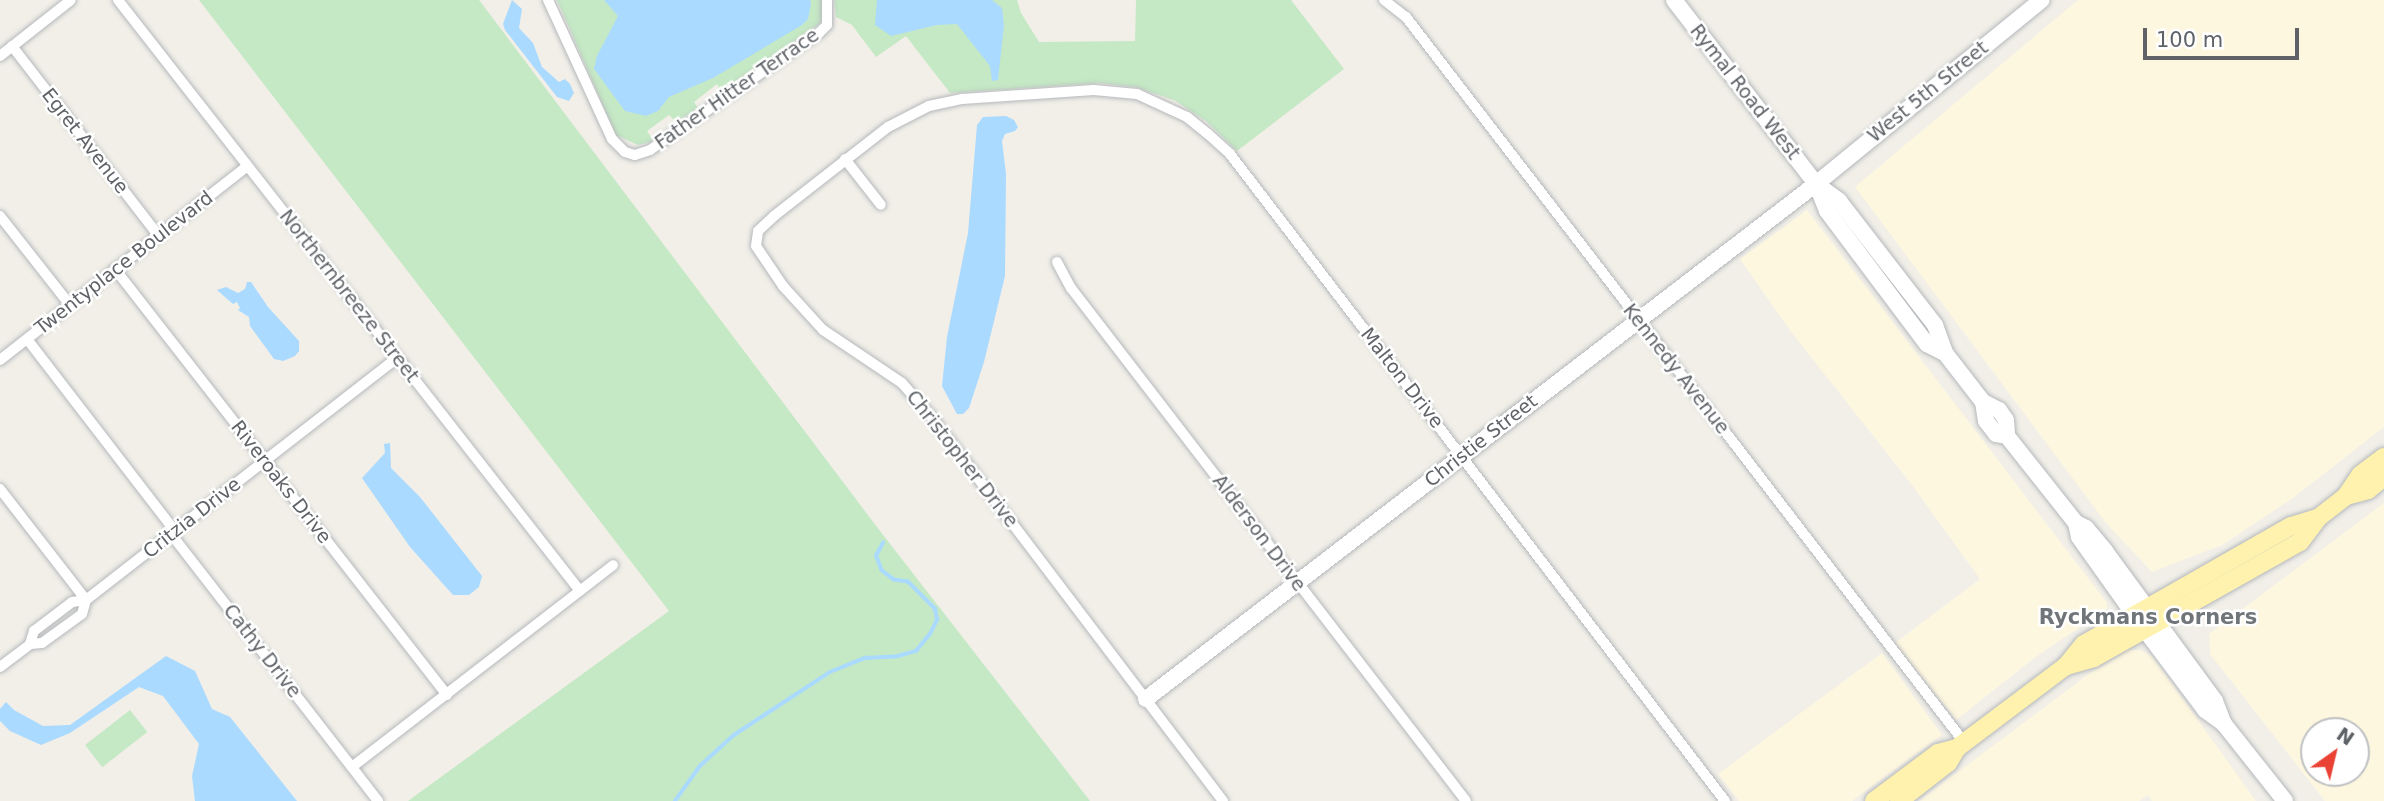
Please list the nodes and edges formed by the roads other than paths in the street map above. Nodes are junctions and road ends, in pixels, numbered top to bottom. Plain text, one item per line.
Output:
1 (71, 0) edge
2 (118, 0) edge
3 (548, 0) edge
4 (827, 0) edge
5 (1384, 0) edge
6 (1674, 0) edge
7 (2042, 0) edge
8 (12, 46) junction
9 (0, 56) edge
10 (1164, 105) joint
11 (845, 159) junction
12 (247, 166) junction
13 (1816, 184) junction
14 (881, 205) dead end
15 (0, 216) edge
16 (158, 235) junction
17 (1057, 262) dead end
18 (115, 269) junction
19 (69, 305) junction
20 (1639, 320) junction
21 (27, 340) junction
22 (397, 358) junction
23 (0, 359) edge
24 (1462, 456) junction
25 (2384, 457) edge
26 (265, 461) junction
27 (2384, 477) edge
28 (0, 489) edge
29 (2346, 496) junction
30 (173, 532) junction
31 (613, 565) dead end
32 (1297, 583) junction
33 (580, 591) junction
34 (86, 600) junction
35 (2146, 619) junction
36 (0, 667) edge
37 (447, 695) junction
38 (1146, 699) junction
39 (1960, 745) junction
40 (352, 767) junction
41 (378, 801) edge
42 (1223, 801) edge
43 (1466, 801) edge
44 (1725, 801) edge
45 (1874, 801) edge
46 (1899, 801) edge
47 (2285, 801) edge

1 - 8 street
2 - 12 street, Northernbreeze Street
3 - 4 street, Father Hitter Terrace
5 - 20 street, Kennedy Avenue
6 - 13 street, Rymal Road West
7 - 13 street, West 5th Street
8 - 9 street
8 - 16 street, Egret Avenue
10 - 11 street, Christopher Drive
10 - 24 street, Malton Drive
11 - 14 street
11 - 38 street, Christopher Drive
12 - 16 street, Twentyplace Boulevard
12 - 22 street, Northernbreeze Street
13 - 20 street, Christie Street
13 - 35 street, Rymal Road West
15 - 19 street
16 - 18 street, Twentyplace Boulevard
17 - 32 street, Alderson Drive
18 - 19 street, Twentyplace Boulevard
18 - 26 street, Riveroaks Drive
19 - 21 street, Twentyplace Boulevard
20 - 24 street, Christie Street
20 - 39 street, Kennedy Avenue
21 - 23 street, Twentyplace Boulevard
21 - 30 street, Cathy Drive
22 - 26 street, Critzia Drive
22 - 33 street, Northernbreeze Street
24 - 32 street, Christie Street
24 - 44 street, Malton Drive
25 - 29 main road
26 - 30 street, Critzia Drive
26 - 37 street, Riveroaks Drive
27 - 29 main road
28 - 34 street
29 - 35 main road
30 - 34 street, Critzia Drive
30 - 40 street, Cathy Drive
31 - 33 street
32 - 38 street, Christie Street
32 - 43 street, Alderson Drive
33 - 37 street
34 - 36 street, Critzia Drive
35 - 39 main road
35 - 47 street, Rymal Road West
37 - 40 street
38 - 42 street, Christopher Drive
39 - 45 main road
39 - 46 main road
40 - 41 street, Cathy Drive

